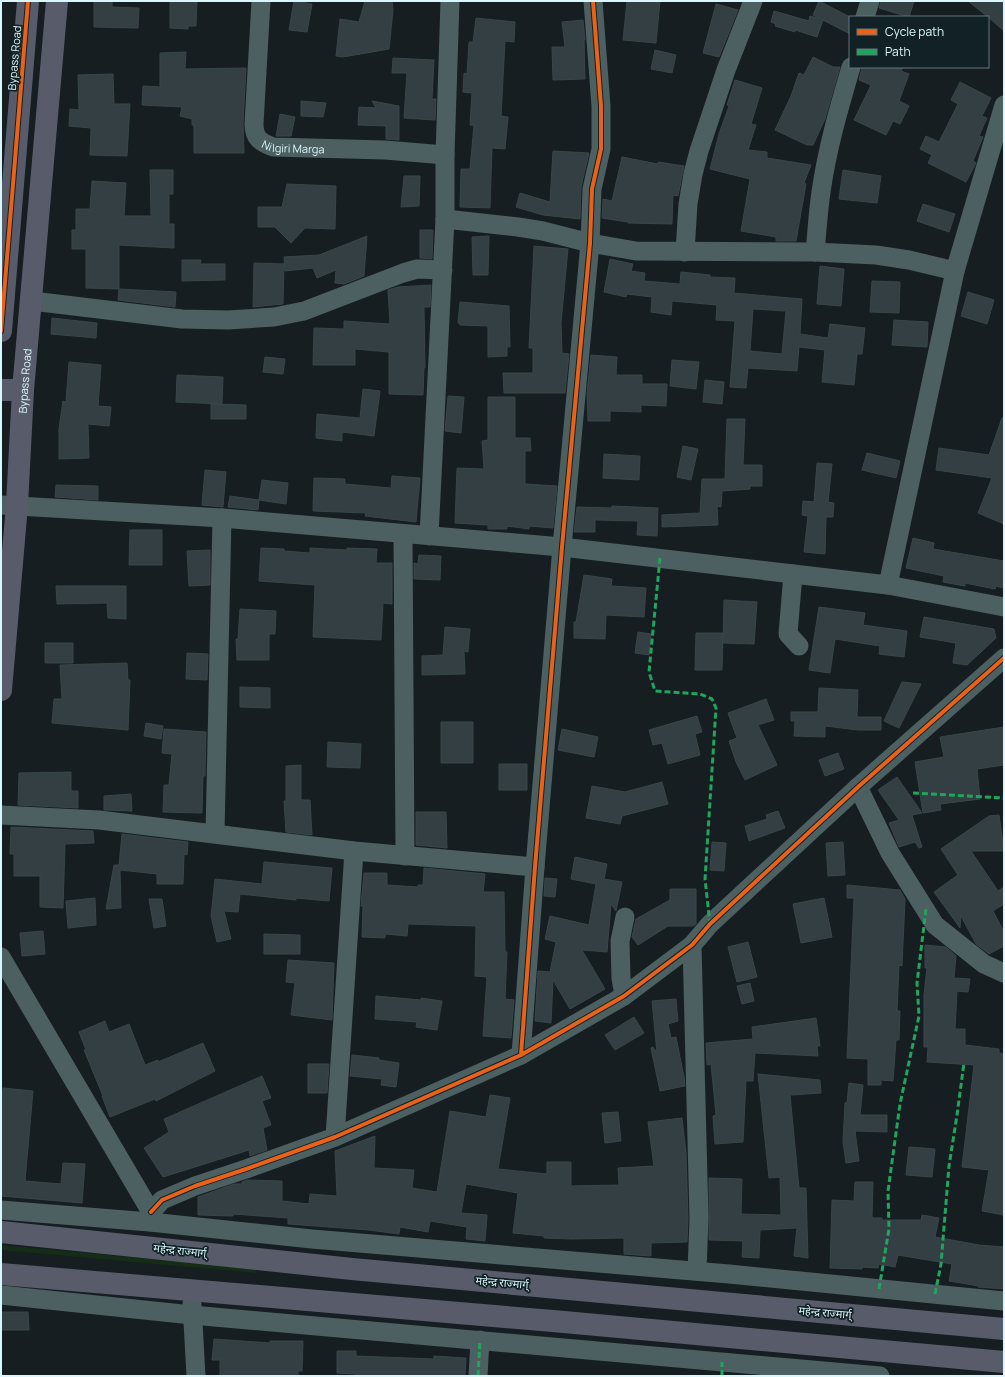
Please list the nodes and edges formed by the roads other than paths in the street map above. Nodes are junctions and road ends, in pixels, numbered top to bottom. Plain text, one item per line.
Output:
1 (28, 1) edge
2 (57, 1) edge
3 (261, 1) edge
4 (450, 1) edge
5 (593, 1) edge
6 (753, 1) edge
7 (870, 1) edge
8 (865, 16) edge
9 (851, 68) edge
10 (1004, 105) edge
11 (998, 146) edge
12 (445, 155) junction
13 (446, 219) junction
14 (5, 235) edge
15 (590, 243) junction
16 (685, 252) junction
17 (815, 252) junction
18 (443, 270) junction
19 (955, 271) junction
20 (32, 301) junction
21 (1, 331) edge
22 (1, 390) edge
23 (23, 390) junction
24 (9, 505) edge
25 (222, 518) junction
26 (404, 534) junction
27 (429, 536) junction
28 (562, 547) junction
29 (793, 574) junction
30 (888, 585) junction
31 (1004, 607) edge
32 (799, 646) dead end
33 (1004, 658) edge
34 (1, 690) edge
35 (858, 787) junction
36 (1, 815) edge
37 (215, 833) junction
38 (354, 850) junction
39 (405, 856) junction
40 (535, 867) junction
41 (625, 917) dead end
42 (692, 945) junction
43 (1, 957) edge
44 (1004, 972) edge
45 (624, 996) junction
46 (521, 1055) junction
47 (335, 1137) junction
48 (1, 1210) edge
49 (151, 1217) junction
50 (1, 1232) edge
51 (697, 1271) junction
52 (1, 1274) edge
53 (191, 1290) junction
54 (1, 1295) edge
55 (1004, 1301) edge
56 (192, 1315) junction
57 (1004, 1329) edge
58 (480, 1340) junction
59 (1004, 1362) edge
60 (196, 1376) edge
61 (478, 1376) edge
62 (880, 1376) edge

1 - 14 highway, Bypass Road
2 - 20 highway, Bypass Road
3 - 12 street, Nilgiri Marga
4 - 12 street
5 - 15 street
6 - 16 street
7 - 8 street
9 - 17 street
10 - 11 street
11 - 19 street
12 - 13 street
13 - 15 street
13 - 18 street
14 - 21 highway, Bypass Road
15 - 16 street
15 - 28 street
16 - 17 street
17 - 19 street
18 - 20 street
18 - 27 street
19 - 30 street
20 - 23 highway, Bypass Road
22 - 23 highway
23 - 24 highway, Bypass Road
24 - 25 street
24 - 34 highway, Bypass Road
25 - 26 street
25 - 37 street
26 - 27 street
26 - 39 street
27 - 28 street
28 - 29 street
28 - 40 street
29 - 30 street
29 - 32 street
30 - 31 street
33 - 35 street
35 - 42 street
35 - 44 street
36 - 37 street
37 - 38 street
38 - 39 street
38 - 47 street
39 - 40 street
40 - 46 street
41 - 45 street
42 - 45 street
42 - 51 street
43 - 49 street
45 - 46 street
46 - 47 street
47 - 49 street
48 - 49 street
49 - 51 street
50 - 57 highway, महेन्द्र राज्मार्ग्
51 - 55 street
52 - 53 highway
53 - 56 street
53 - 59 highway
54 - 56 street
56 - 58 street
56 - 60 street
58 - 61 street
58 - 62 street

